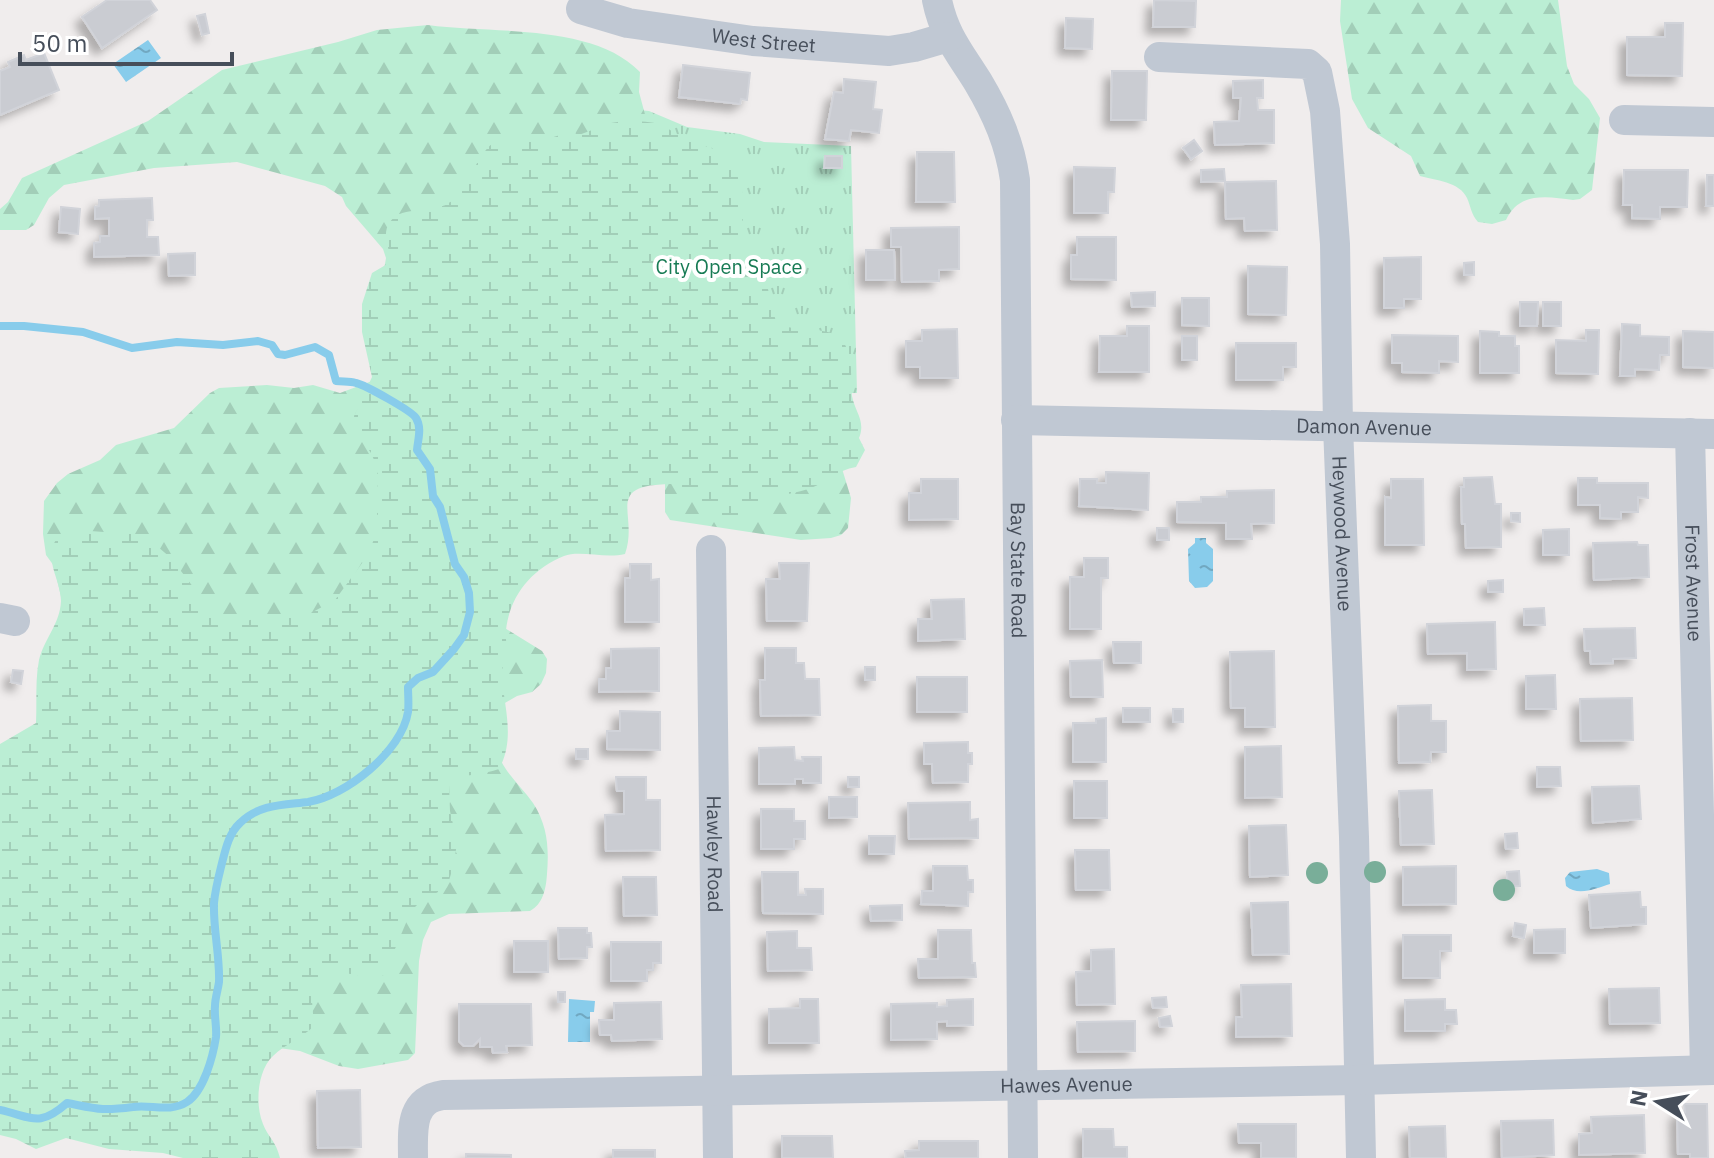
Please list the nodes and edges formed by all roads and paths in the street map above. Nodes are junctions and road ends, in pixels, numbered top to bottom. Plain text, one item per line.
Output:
1 (937, 0) edge
2 (581, 9) dead end
3 (948, 37) junction
4 (1159, 57) dead end
5 (1624, 120) dead end
6 (1714, 122) edge
7 (1016, 420) junction
8 (1338, 426) junction
9 (1702, 434) edge
10 (711, 550) dead end
11 (1710, 1070) edge
12 (1359, 1080) junction
13 (1022, 1086) junction
14 (717, 1091) junction
15 (413, 1158) edge
16 (718, 1158) edge
17 (1023, 1158) edge
18 (1361, 1158) edge

1 - 3 street, Bay State Road
2 - 3 street, West Street
3 - 7 street, Bay State Road
4 - 8 street, Heywood Avenue
5 - 6 street
7 - 8 street, Damon Avenue
7 - 13 street, Bay State Road
8 - 9 street, Damon Avenue
8 - 12 street, Heywood Avenue
9 - 11 street, Frost Avenue
10 - 14 street, Hawley Road
11 - 12 street, Hawes Avenue
12 - 13 street, Hawes Avenue
12 - 18 street, Heywood Avenue
13 - 14 street, Hawes Avenue
13 - 17 street, Bay State Road
14 - 15 street, Hawes Avenue
14 - 16 street, Hawley Road

